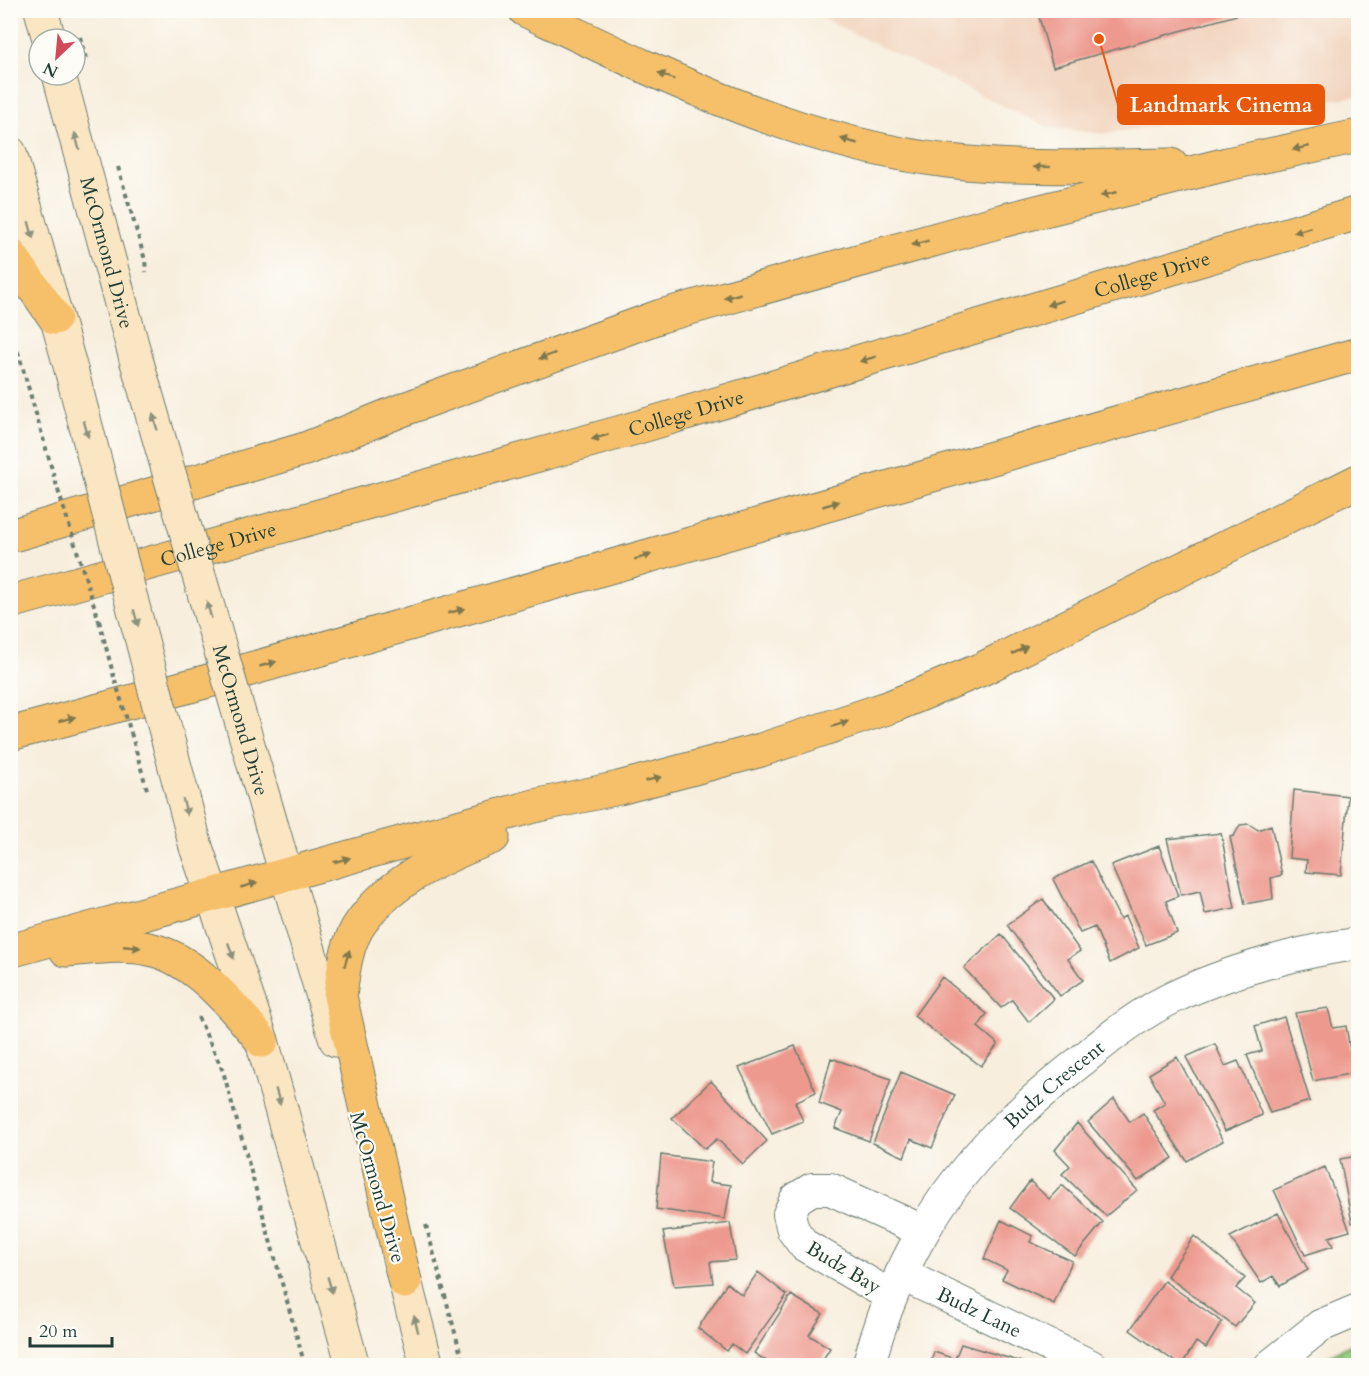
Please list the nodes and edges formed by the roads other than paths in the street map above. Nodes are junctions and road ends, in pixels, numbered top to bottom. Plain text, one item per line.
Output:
1 (41, 10) edge
2 (525, 10) edge
3 (46, 27) edge
4 (62, 87) edge
5 (1359, 136) edge
6 (10, 153) edge
7 (1227, 164) junction
8 (1359, 213) edge
9 (10, 254) edge
10 (55, 318) junction
11 (1359, 354) edge
12 (1359, 481) edge
13 (10, 536) edge
14 (10, 602) edge
15 (10, 734) edge
16 (619, 788) junction
17 (285, 874) junction
18 (212, 895) junction
19 (1359, 944) edge
20 (10, 953) edge
21 (262, 1041) junction
22 (923, 1231) junction
23 (405, 1282) junction
24 (896, 1285) junction
25 (1359, 1310) edge
26 (352, 1365) edge
27 (427, 1365) edge
28 (868, 1365) edge
29 (1090, 1365) edge
30 (1270, 1365) edge

1 - 3 main road
7 -> 2 highway
17 -> 4 main road, McOrmond Drive, bridge
5 -> 7 highway
6 -> 10 main road
7 -> 13 highway
8 -> 14 highway, College Drive
9 - 10 highway
10 -> 18 main road, bridge
15 -> 11 highway
16 -> 12 highway
17 -> 16 highway
23 -> 16 highway
18 -> 17 highway
17 - 23 main road, McOrmond Drive
18 - 20 highway
18 -> 21 main road
19 - 22 street, Budz Crescent
20 -> 21 highway
21 -> 26 main road
22 - 24 street, Budz Crescent
22 - 24 street, Budz Bay
27 -> 23 main road, McOrmond Drive
24 - 28 street, Budz Crescent
24 - 29 street, Budz Lane
25 - 30 street

